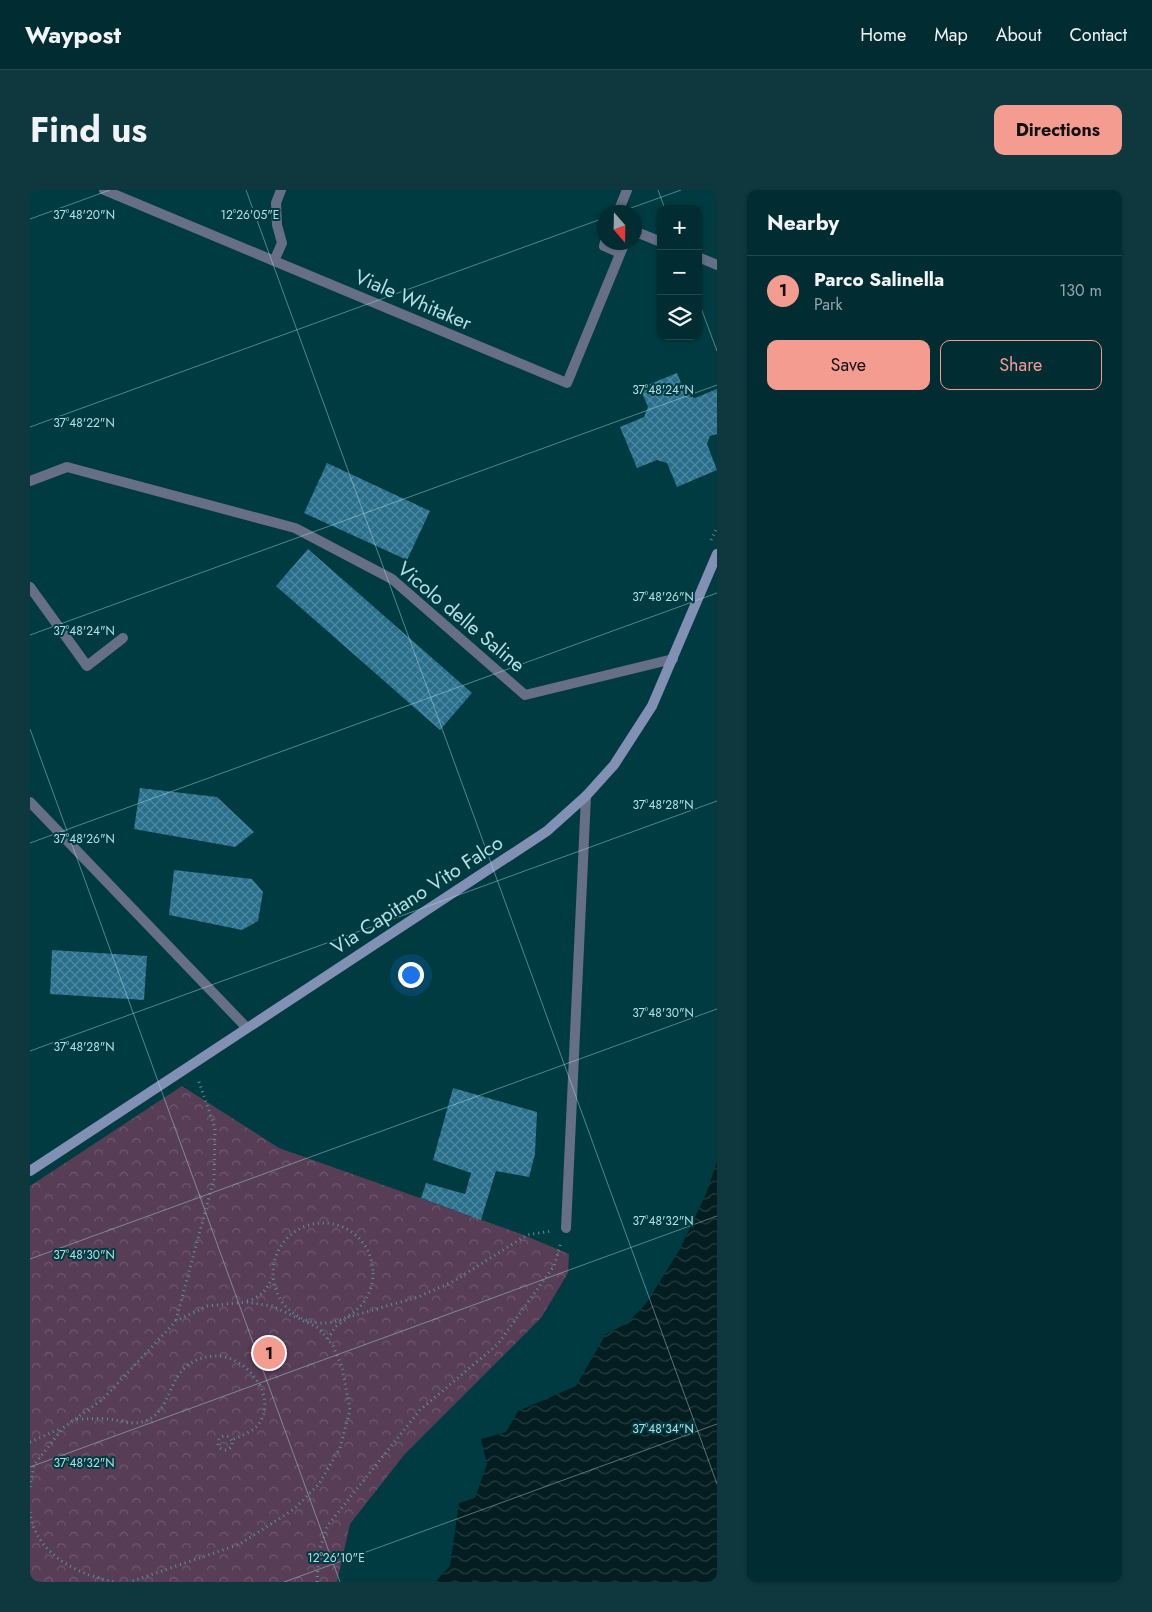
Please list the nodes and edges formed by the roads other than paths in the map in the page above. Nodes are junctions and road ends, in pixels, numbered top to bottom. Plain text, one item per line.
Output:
1 (104, 190) edge
2 (281, 190) edge
3 (627, 190) edge
4 (621, 205) edge
5 (642, 234) edge
6 (657, 240) edge
7 (613, 250) edge
8 (621, 250) edge
9 (620, 253) junction
10 (702, 259) edge
11 (274, 261) junction
12 (717, 265) edge
13 (30, 481) edge
14 (717, 554) edge
15 (30, 587) edge
16 (123, 638) dead end
17 (674, 660) junction
18 (586, 796) junction
19 (30, 802) edge
20 (246, 1027) junction
21 (30, 1170) edge
22 (566, 1228) road end

1 - 11 street, Viale Whitaker
2 - 11 street
3 - 4 street
5 - 6 street
7 - 9 street
8 - 9 street, Viale Whitaker
9 - 11 street, Viale Whitaker
10 - 12 street
13 - 17 street, Vicolo delle Saline
14 - 17 street, Via Capitano Vito Falco
15 - 16 street
17 - 18 street, Via Capitano Vito Falco
18 - 20 street, Via Capitano Vito Falco
18 - 22 street
19 - 20 street
20 - 21 street, Via Capitano Vito Falco

